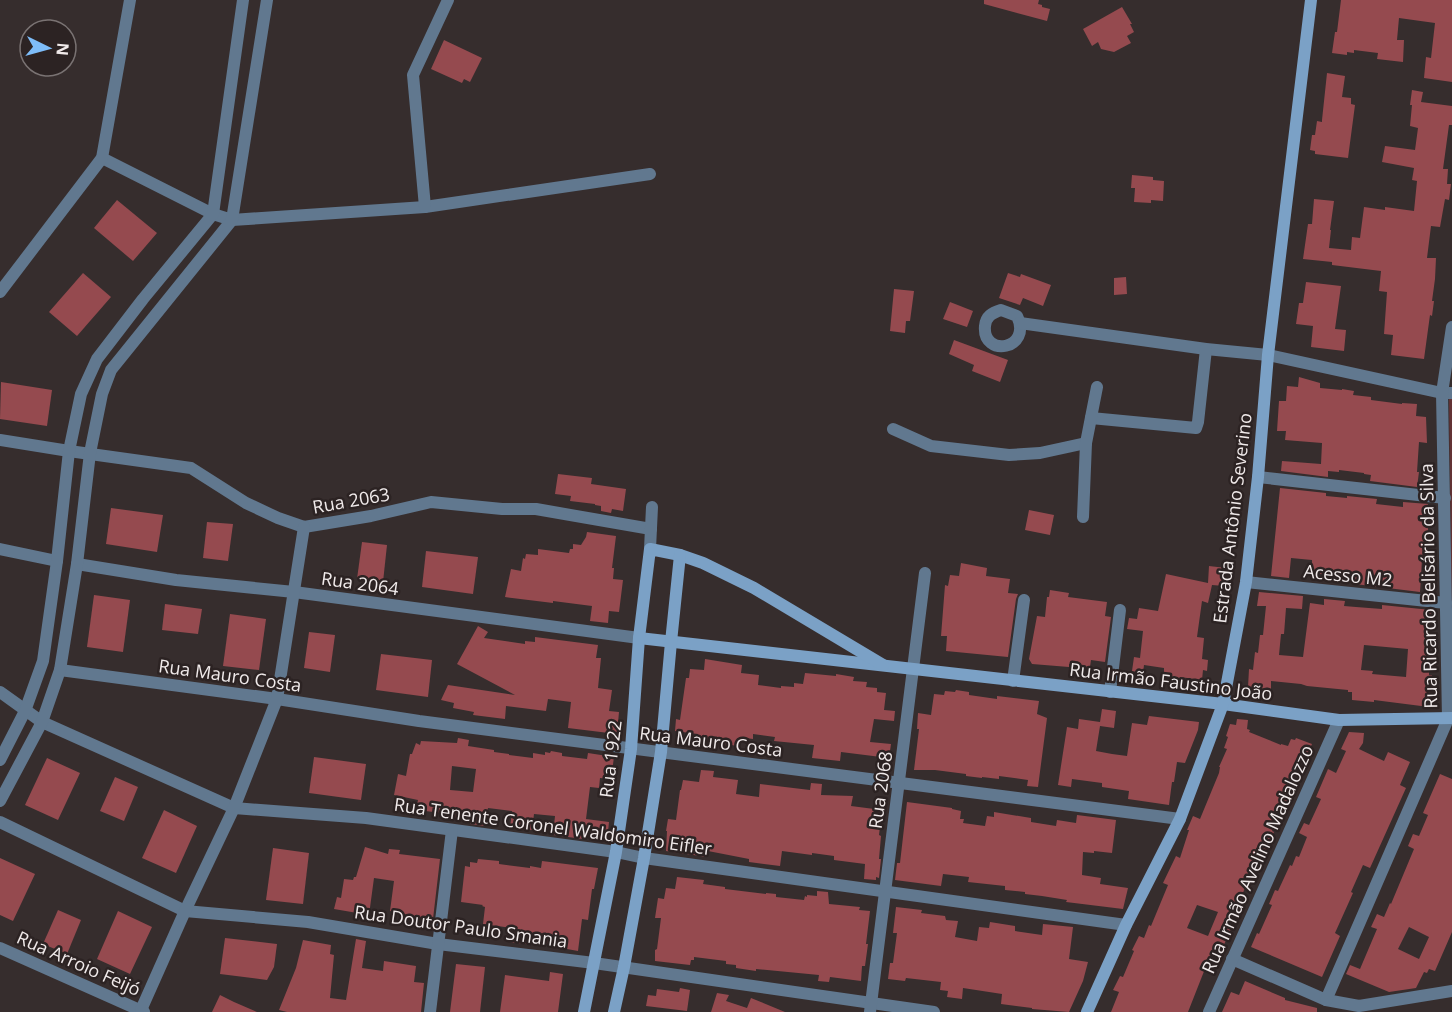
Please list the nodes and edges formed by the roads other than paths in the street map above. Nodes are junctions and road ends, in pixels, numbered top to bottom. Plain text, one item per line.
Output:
1 (243, 0) edge
2 (267, 0) edge
3 (448, 0) edge
4 (1311, 0) edge
5 (132, 2) edge
6 (102, 158) junction
7 (650, 174) dead end
8 (425, 207) junction
9 (213, 214) junction
10 (232, 219) junction
11 (0, 292) edge
12 (1020, 323) dead end
13 (1452, 327) edge
14 (1206, 349) junction
15 (1268, 355) junction
16 (1097, 387) dead end
17 (1447, 393) edge
18 (1091, 418) junction
19 (893, 429) dead end
20 (0, 440) edge
21 (1086, 443) junction
22 (69, 451) junction
23 (90, 453) junction
24 (1258, 477) junction
25 (1445, 498) junction
26 (652, 507) dead end
27 (1083, 517) dead end
28 (304, 526) junction
29 (651, 528) junction
30 (0, 549) edge
31 (650, 549) junction
32 (680, 555) junction
33 (57, 561) junction
34 (77, 564) junction
35 (926, 573) dead end
36 (1246, 582) junction
37 (294, 592) junction
38 (1024, 600) dead end
39 (1446, 603) junction
40 (1120, 610) dead end
41 (639, 638) junction
42 (671, 642) junction
43 (886, 667) junction
44 (914, 669) junction
45 (60, 670) junction
46 (1013, 681) junction
47 (0, 692) edge
48 (1110, 692) junction
49 (277, 699) junction
50 (1223, 704) junction
51 (25, 711) junction
52 (1450, 718) edge
53 (1339, 720) junction
54 (42, 722) junction
55 (631, 749) junction
56 (661, 752) junction
57 (0, 760) edge
58 (900, 783) junction
59 (0, 801) edge
60 (234, 808) junction
61 (1180, 819) junction
62 (0, 822) edge
63 (452, 830) junction
64 (616, 852) junction
65 (644, 858) junction
66 (885, 891) junction
67 (185, 911) junction
68 (1126, 925) junction
69 (438, 944) junction
70 (0, 948) edge
71 (1232, 959) junction
72 (594, 963) junction
73 (624, 967) junction
74 (1452, 991) edge
75 (1326, 1000) junction
76 (871, 1007) edge
77 (143, 1011) edge
78 (430, 1012) edge
79 (584, 1012) edge
80 (614, 1012) edge
81 (934, 1012) edge
82 (1087, 1012) edge
83 (1209, 1012) edge

1 - 9 street
2 - 10 street
3 - 8 street
4 - 15 street, Estrada Antônio Severino
5 - 6 street
6 - 9 street
6 - 11 street
7 - 8 street
8 - 10 street
9 - 10 street
9 - 22 street
10 - 23 street
12 - 14 street
13 - 17 street, Rua Ricardo Belisário da Silva
14 - 15 street
14 - 18 street
15 - 17 street
15 - 24 street, Estrada Antônio Severino
16 - 18 street
17 - 25 street, Rua Ricardo Belisário da Silva
18 - 21 street
19 - 21 street
20 - 22 street, Rua 2063
21 - 27 street
22 - 23 street, Rua 2063
22 - 33 street
23 - 28 street, Rua 2063
23 - 34 street
24 - 25 street
24 - 36 street, Estrada Antônio Severino
25 - 39 street, Rua Ricardo Belisário da Silva
26 - 29 street, Rua 1922
28 - 29 street, Rua 2063
28 - 37 street
29 - 31 street, Rua 1922
30 - 33 street
31 - 32 street, Rua Irmão Faustino João
31 - 41 street, Rua 1922
32 - 42 street
32 - 43 street, Rua Irmão Faustino João
33 - 51 street
34 - 37 street, Rua 2064
34 - 45 street
35 - 44 street, Rua 2068
36 - 39 street, Acesso M2
36 - 50 street, Estrada Antônio Severino
37 - 41 street, Rua 2064
37 - 49 street
38 - 46 street
39 - 52 street, Rua Ricardo Belisário da Silva
40 - 48 street
41 - 42 street, Rua Irmão Faustino João
41 - 55 street, Rua 1922
42 - 43 street, Rua Irmão Faustino João
42 - 56 street
43 - 44 street, Rua Irmão Faustino João
44 - 46 street, Rua Irmão Faustino João
44 - 58 street, Rua 2068
45 - 49 street, Rua Mauro Costa
45 - 54 street
46 - 48 street, Rua Irmão Faustino João
47 - 51 street, Rua Tenente Coronel Waldomiro Eifler
48 - 50 street, Rua Irmão Faustino João
49 - 55 street, Rua Mauro Costa
49 - 60 street
50 - 53 street, Rua Irmão Faustino João
50 - 61 street, Estrada Antônio Severino
51 - 54 street, Rua Tenente Coronel Waldomiro Eifler
51 - 57 street
52 - 53 street, Rua Irmão Faustino João
52 - 75 street, Rua Ricardo Belisário da Silva
53 - 71 street, Rua Irmão Avelino Madalozzo
54 - 59 street
54 - 60 street, Rua Tenente Coronel Waldomiro Eifler
55 - 56 street, Rua Mauro Costa
55 - 64 street, Rua 1922
56 - 58 street, Rua Mauro Costa
56 - 65 street
58 - 61 street, Rua Mauro Costa
58 - 66 street, Rua 2068
60 - 63 street, Rua Tenente Coronel Waldomiro Eifler
60 - 67 street
61 - 68 street, Estrada Antônio Severino
62 - 67 street, Rua Doutor Paulo Smania
63 - 64 street, Rua Tenente Coronel Waldomiro Eifler
63 - 69 street
64 - 65 street, Rua Tenente Coronel Waldomiro Eifler
64 - 72 street, Rua 1922
65 - 66 street, Rua Tenente Coronel Waldomiro Eifler
65 - 73 street
66 - 68 street, Rua Tenente Coronel Waldomiro Eifler
66 - 76 street, Rua 2068
67 - 69 street, Rua Doutor Paulo Smania
67 - 77 street
68 - 82 street, Estrada Antônio Severino
69 - 72 street, Rua Doutor Paulo Smania
69 - 78 street
70 - 77 street, Rua Arroio Feijó
71 - 75 street
71 - 83 street, Rua Irmão Avelino Madalozzo
72 - 73 street, Rua Doutor Paulo Smania
72 - 79 street, Rua 1922
73 - 76 street, Rua Doutor Paulo Smania
73 - 80 street
74 - 75 street
76 - 81 street, Rua Doutor Paulo Smania

